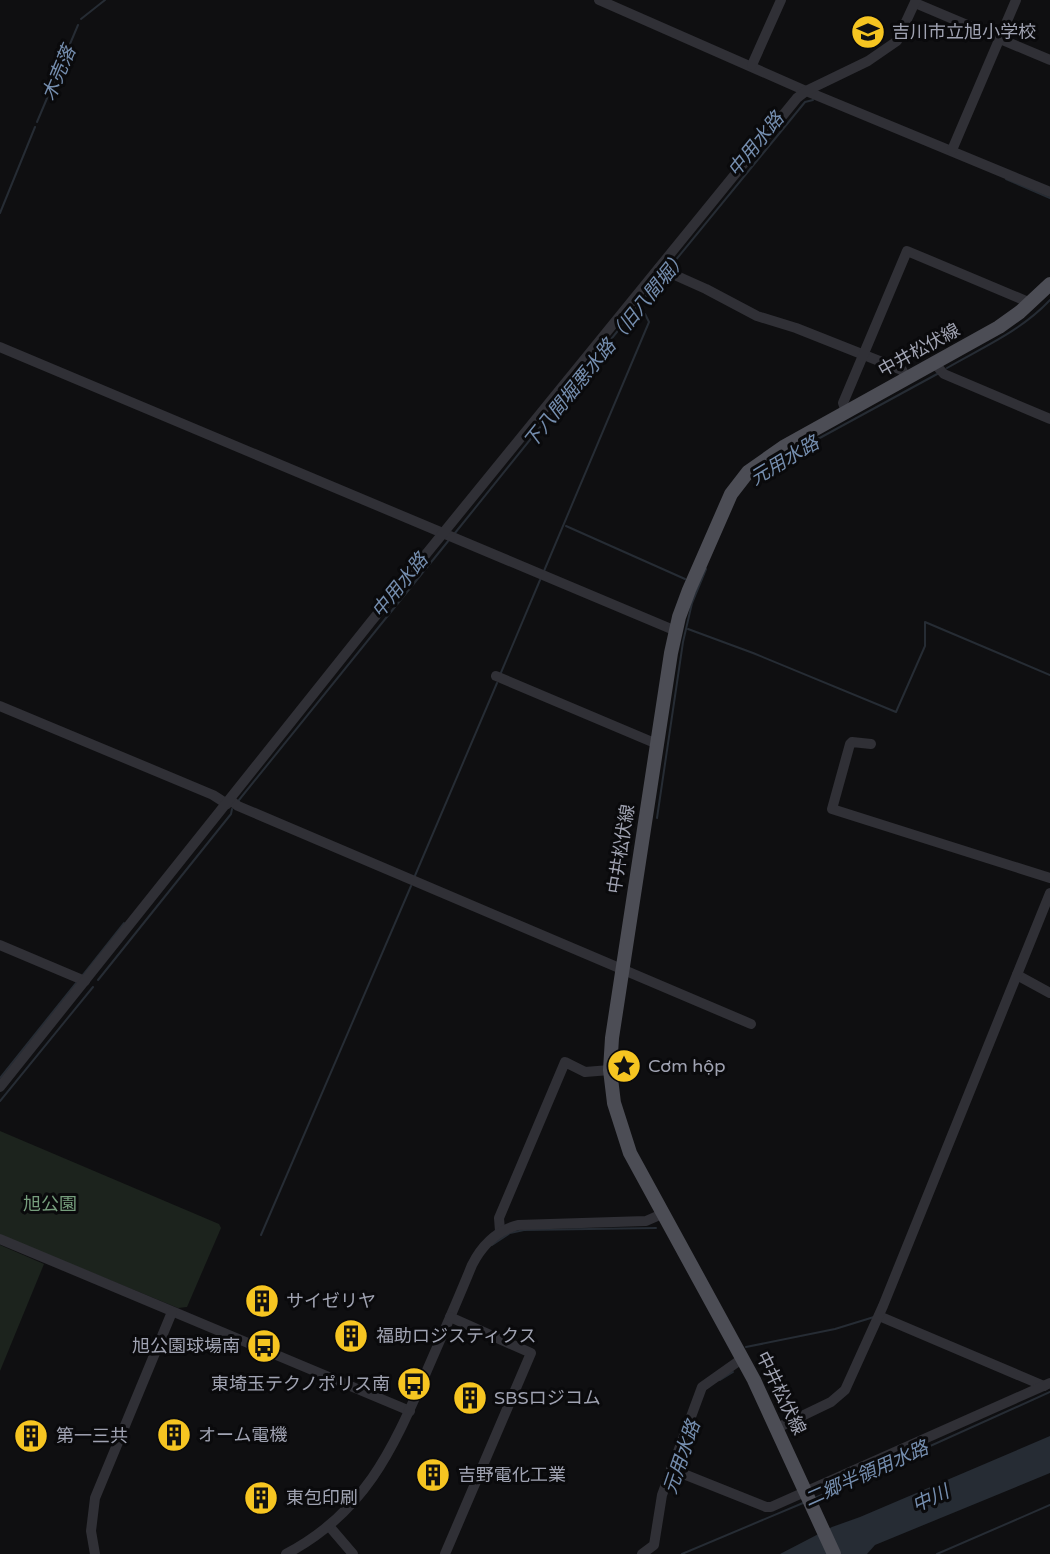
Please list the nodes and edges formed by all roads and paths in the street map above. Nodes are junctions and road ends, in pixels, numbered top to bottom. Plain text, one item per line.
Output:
1 (599, 0) edge
2 (781, 0) edge
3 (1016, 0) edge
4 (916, 2) edge
5 (1000, 38) junction
6 (1050, 60) edge
7 (752, 65) junction
8 (806, 90) junction
9 (952, 150) junction
10 (1050, 192) edge
11 (659, 268) junction
12 (1050, 284) edge
13 (1031, 303) junction
14 (0, 347) edge
15 (863, 354) junction
16 (935, 364) junction
17 (907, 379) junction
18 (846, 412) junction
19 (1050, 419) edge
20 (443, 534) junction
21 (676, 631) junction
22 (496, 676) dead end
23 (0, 706) edge
24 (657, 744) junction
25 (871, 744) dead end
26 (229, 802) junction
27 (1050, 878) edge
28 (1050, 893) edge
29 (0, 945) edge
30 (623, 968) junction
31 (1017, 975) junction
32 (85, 981) junction
33 (1050, 993) edge
34 (751, 1024) dead end
35 (610, 1070) junction
36 (0, 1087) edge
37 (662, 1214) junction
38 (500, 1231) junction
39 (0, 1239) edge
40 (172, 1312) junction
41 (879, 1316) junction
42 (450, 1317) junction
43 (743, 1358) junction
44 (1047, 1385) edge
45 (410, 1412) junction
46 (777, 1428) junction
47 (671, 1468) junction
48 (805, 1491) junction
49 (329, 1526) junction
50 (95, 1554) edge
51 (286, 1554) edge
52 (353, 1554) edge
53 (445, 1554) edge
54 (642, 1554) edge
55 (834, 1554) edge

1 - 7 street
2 - 7 street
3 - 5 street
4 - 5 street
4 - 8 street
5 - 6 street
5 - 9 street
7 - 8 street
8 - 9 street
8 - 11 street
9 - 10 street
11 - 15 street
11 - 20 street
12 - 13 main road, 中井松伏線
13 - 15 street
13 - 16 main road, 中井松伏線
14 - 20 street
15 - 17 street
15 - 18 street
16 - 17 main road, 中井松伏線
16 - 19 street
17 - 18 main road, 中井松伏線
18 - 21 main road, 中井松伏線
20 - 21 street
20 - 26 street
21 - 24 main road, 中井松伏線
22 - 24 street
23 - 26 street
24 - 30 main road, 中井松伏線
25 - 27 street
26 - 30 street
26 - 32 street
28 - 31 street
29 - 32 street
30 - 34 street
30 - 35 main road, 中井松伏線
31 - 33 street
31 - 41 street
32 - 36 street
35 - 37 main road, 中井松伏線
35 - 38 street
37 - 38 street
37 - 43 main road, 中井松伏線
38 - 42 street
39 - 40 street
40 - 45 street
40 - 50 street
41 - 44 street
41 - 46 street
42 - 45 street
42 - 53 street
43 - 46 main road, 中井松伏線
43 - 47 street
44 - 48 street
45 - 49 street
46 - 48 main road, 中井松伏線
47 - 48 street
47 - 54 street
48 - 55 main road, 中井松伏線
49 - 51 street
49 - 52 street

